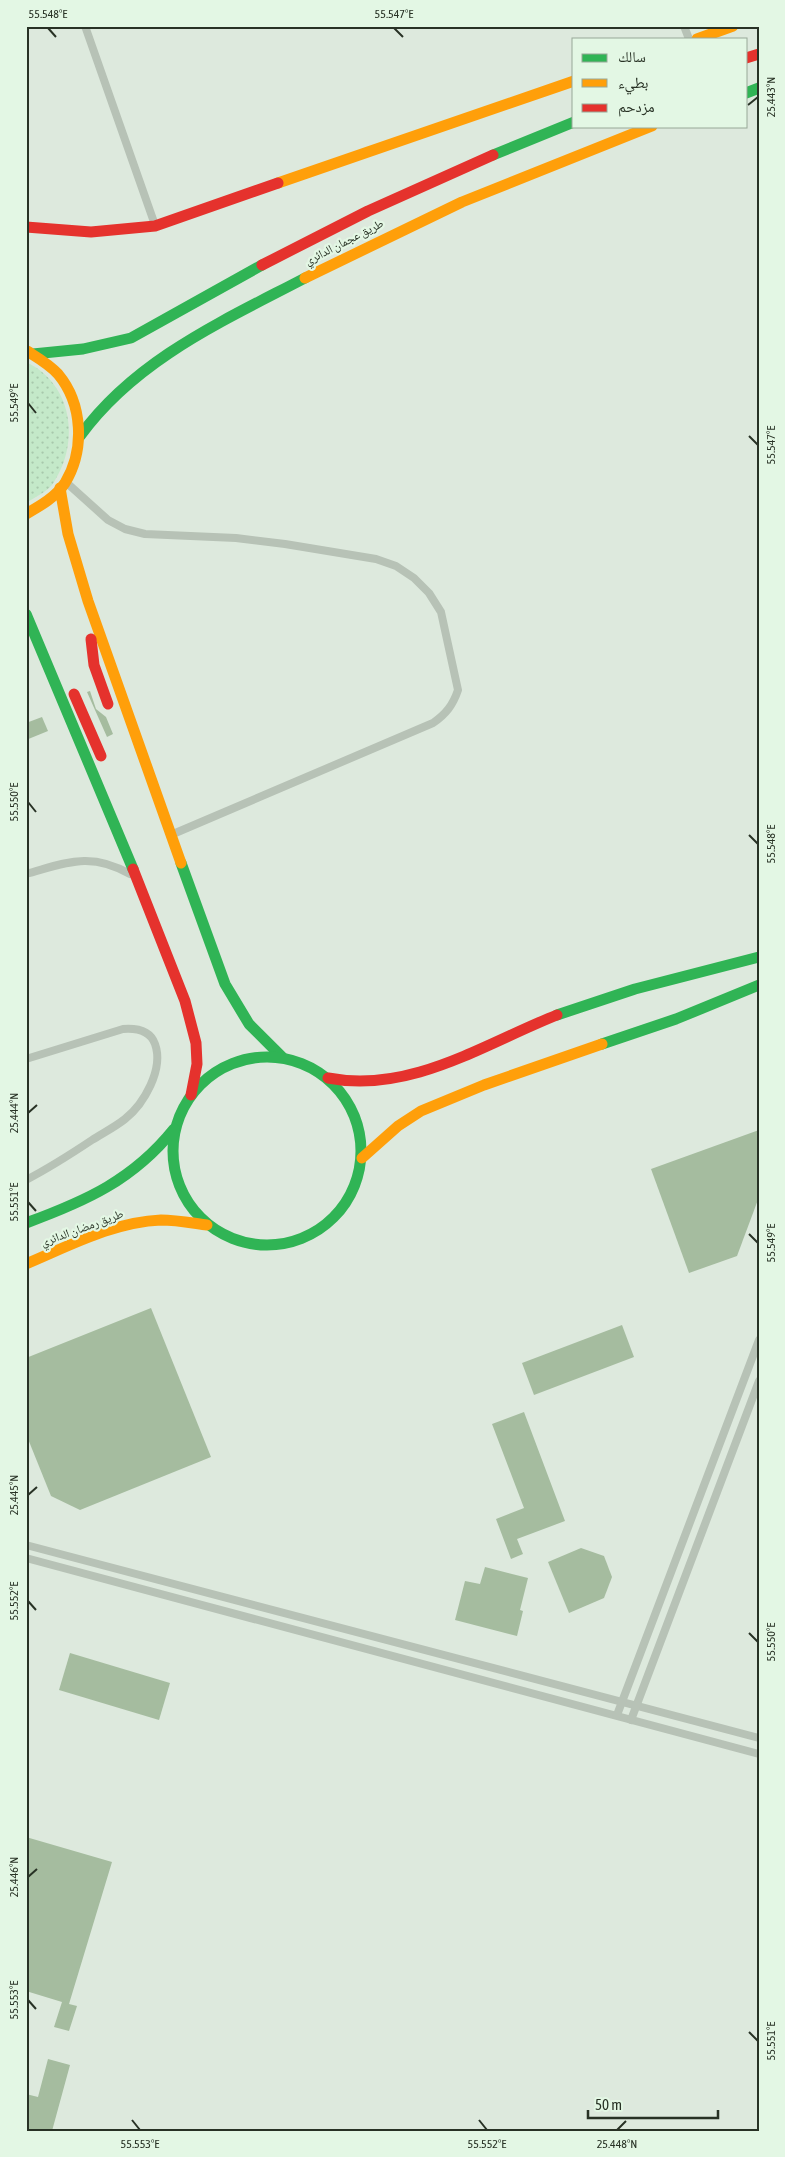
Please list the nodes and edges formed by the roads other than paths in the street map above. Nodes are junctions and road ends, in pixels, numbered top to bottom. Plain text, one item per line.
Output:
1 (85, 26) edge
2 (684, 26) edge
3 (733, 26) edge
4 (689, 38) edge
5 (700, 38) edge
6 (572, 82) edge
7 (572, 123) edge
8 (647, 128) edge
9 (155, 226) junction
10 (26, 227) edge
11 (30, 352) edge
12 (80, 436) junction
13 (63, 485) junction
14 (26, 514) edge
15 (89, 602) junction
16 (27, 616) edge
17 (118, 649) dead end
18 (34, 664) dead end
19 (60, 665) dead end
20 (67, 680) dead end
21 (112, 715) dead end
22 (161, 769) dead end
23 (106, 771) dead end
24 (143, 793) dead end
25 (115, 796) dead end
26 (95, 811) dead end
27 (167, 822) junction
28 (171, 834) junction
29 (120, 837) junction
30 (26, 874) edge
31 (136, 878) junction
32 (759, 957) edge
33 (759, 985) edge
34 (282, 1057) junction
35 (26, 1059) edge
36 (328, 1078) junction
37 (191, 1095) junction
38 (175, 1128) junction
39 (362, 1158) junction
40 (26, 1180) edge
41 (26, 1223) edge
42 (207, 1225) junction
43 (26, 1264) edge
44 (759, 1340) edge
45 (759, 1381) edge
46 (26, 1545) edge
47 (26, 1558) edge
48 (622, 1702) junction
49 (636, 1706) junction
50 (617, 1716) junction
51 (631, 1720) junction
52 (759, 1738) edge
53 (759, 1754) edge

1 - 9 lane
2 - 4 lane
3 - 5 street
6 - 9 street
7 - 11 street, طريق عجمان الدائري
8 - 12 street, طريق عجمان الدائري
9 - 10 street
11 - 12 street
12 - 13 street
13 - 14 street
13 - 15 street
13 - 28 lane
15 - 17 street
15 - 21 street
15 - 27 street
16 - 18 street
16 - 19 street
16 - 29 street
20 - 23 street
22 - 27 street
24 - 27 street
25 - 29 street
26 - 29 street
27 - 28 street
28 - 34 street
29 - 31 street
30 - 31 lane
31 - 37 street
32 - 36 street
33 - 39 street
34 - 36 street
34 - 37 street
35 - 40 lane
36 - 39 street
37 - 38 street
38 - 41 street, طريق رمضان الدائري
38 - 42 street
39 - 42 street
42 - 43 street, طريق رمضان الدائري
44 - 48 lane
45 - 49 lane
46 - 48 lane
47 - 50 lane
48 - 49 lane
48 - 50 lane
49 - 51 lane
49 - 52 lane
50 - 51 lane
51 - 53 lane

